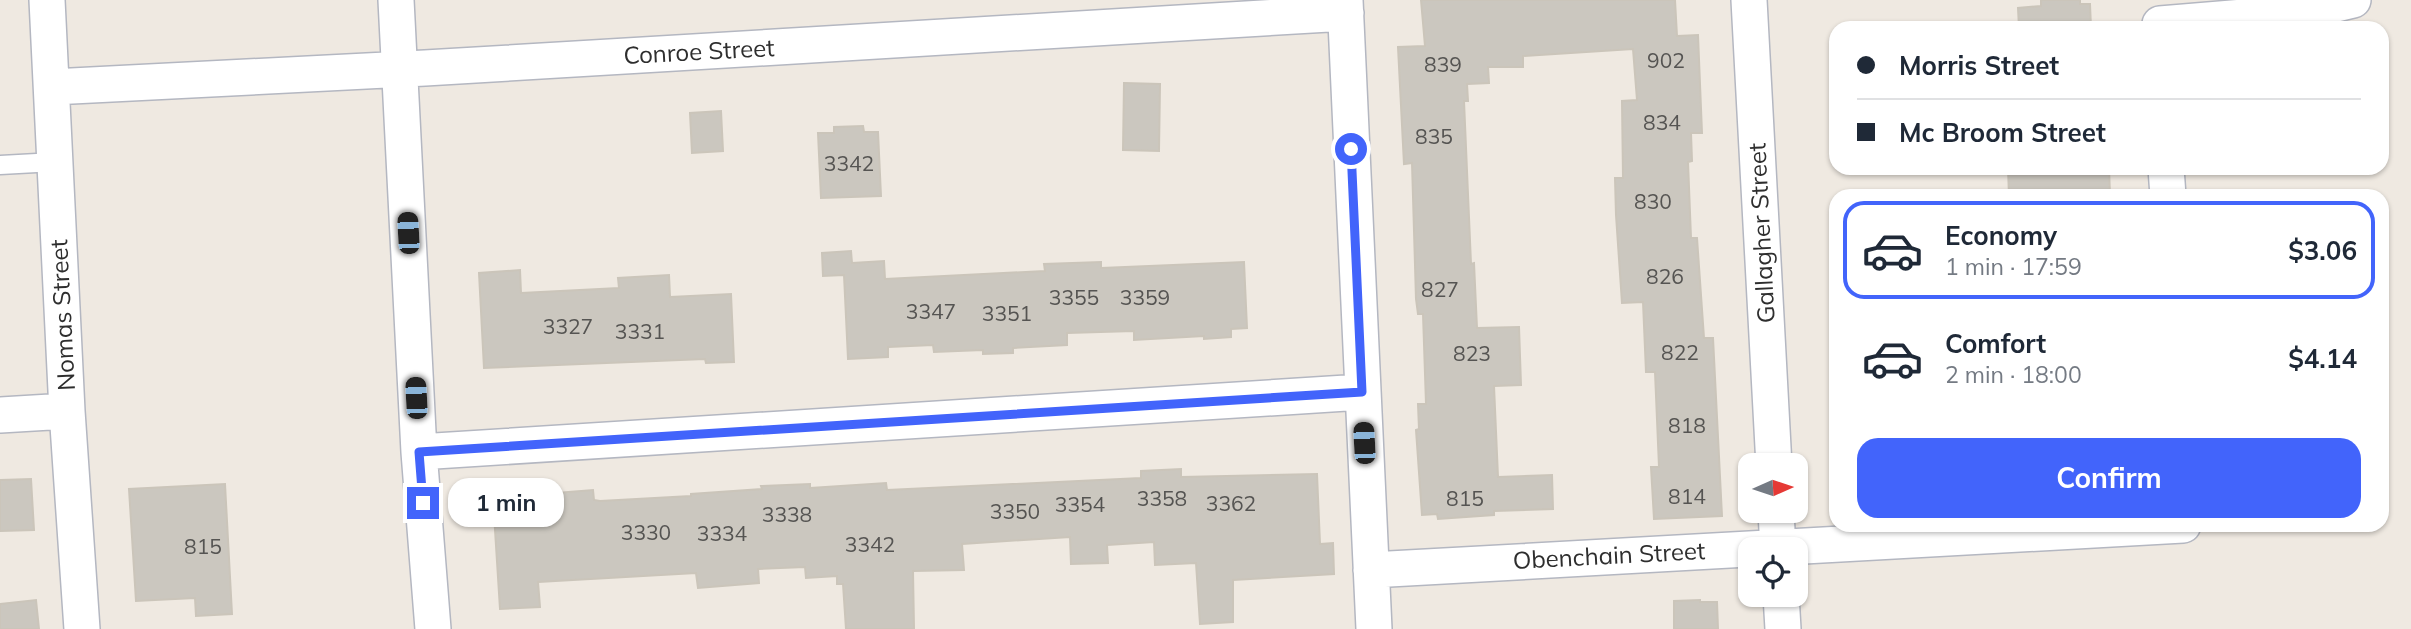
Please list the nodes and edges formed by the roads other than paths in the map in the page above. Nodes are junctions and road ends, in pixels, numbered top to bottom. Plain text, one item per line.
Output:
1 (47, 0) edge
2 (396, 0) edge
3 (1749, 0) edge
4 (2353, 0) edge
5 (1345, 7) edge
6 (2159, 17) edge
7 (400, 69) junction
8 (52, 86) junction
9 (55, 162) junction
10 (0, 165) edge
11 (1362, 392) junction
12 (67, 411) junction
13 (0, 415) edge
14 (419, 452) junction
15 (1773, 453) edge
16 (2060, 532) edge
17 (1808, 546) edge
18 (1738, 550) edge
19 (1371, 570) junction
20 (1782, 607) edge
21 (82, 629) edge
22 (433, 629) edge
23 (1374, 629) edge
24 (1783, 629) edge

1 - 8 street, Nomas Street
2 - 7 street
3 - 15 street, Gallagher Street
4 - 6 street
5 - 7 street, Conroe Street
5 - 11 street
7 - 8 street, Conroe Street
7 - 14 street
8 - 9 street, Nomas Street
9 - 10 lane
9 - 12 street, Nomas Street
11 - 14 street
11 - 19 street
12 - 13 street
12 - 21 street, Nomas Street
14 - 22 street
16 - 17 street, Obenchain Street
18 - 19 street, Obenchain Street
19 - 23 street
20 - 24 street

